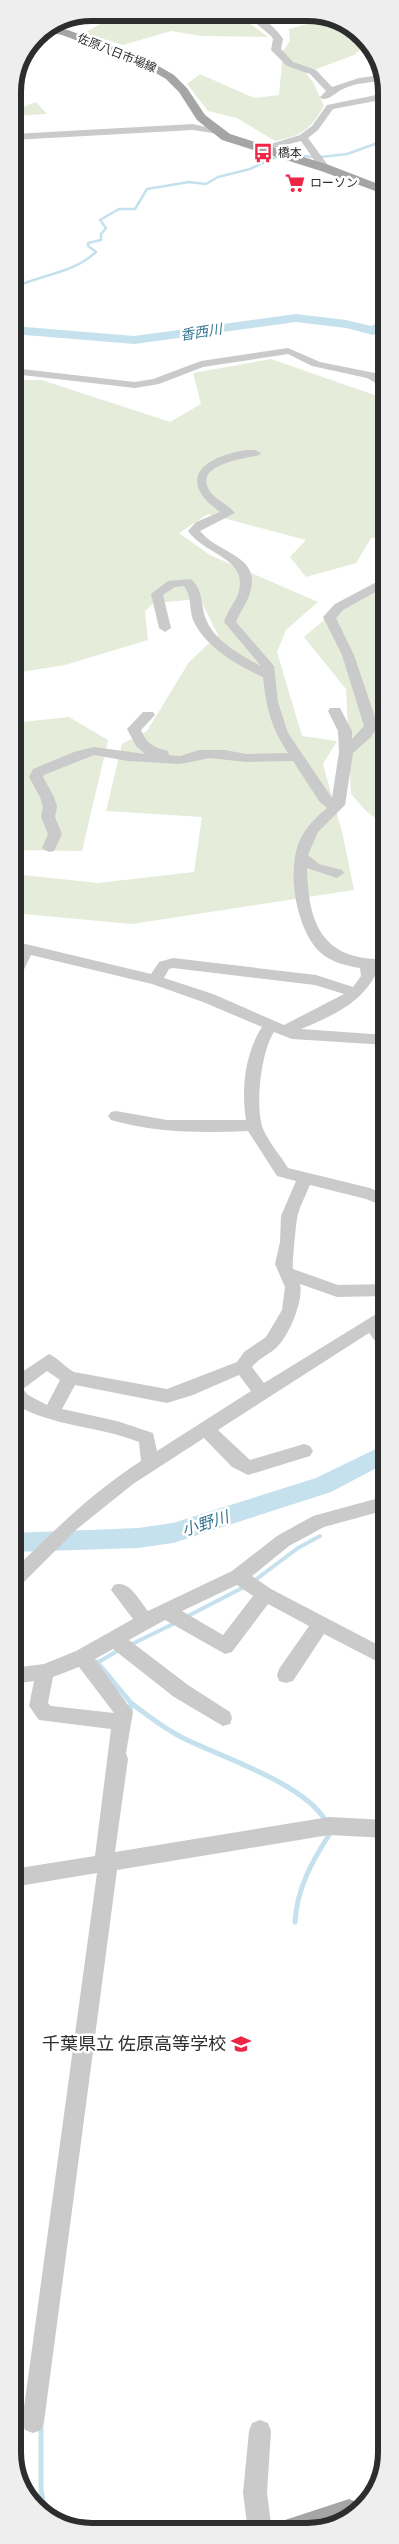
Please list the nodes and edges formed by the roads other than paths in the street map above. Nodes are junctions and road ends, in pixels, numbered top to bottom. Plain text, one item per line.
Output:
1 (260, 21) edge
2 (57, 31) edge
3 (376, 79) edge
4 (332, 92) junction
5 (378, 97) edge
6 (330, 107) junction
7 (218, 131) junction
8 (21, 137) edge
9 (303, 137) junction
10 (259, 149) junction
11 (325, 168) junction
12 (378, 188) edge
13 (293, 352) joint
14 (21, 372) edge
15 (378, 378) edge
16 (254, 453) dead end
17 (378, 585) edge
18 (165, 628) dead end
19 (270, 675) junction
20 (335, 711) dead end
21 (148, 715) dead end
22 (346, 752) junction
23 (210, 754) junction
24 (296, 757) junction
25 (335, 808) junction
26 (49, 848) dead end
27 (301, 856) junction
28 (337, 873) dead end
29 (21, 948) edge
30 (378, 965) edge
31 (367, 966) junction
32 (155, 980) junction
33 (356, 993) junction
34 (277, 1028) junction
35 (378, 1040) edge
36 (116, 1116) dead end
37 (254, 1125) junction
38 (305, 1179) junction
39 (378, 1198) edge
40 (289, 1274) junction
41 (378, 1290) edge
42 (378, 1319) edge
43 (371, 1323) junction
44 (378, 1332) edge
45 (243, 1367) junction
46 (70, 1378) junction
47 (21, 1381) edge
48 (262, 1394) junction
49 (21, 1398) edge
50 (52, 1412) junction
51 (206, 1429) junction
52 (304, 1451) dead end
53 (150, 1464) junction
54 (378, 1505) edge
55 (21, 1573) edge
56 (251, 1584) junction
57 (120, 1590) dead end
58 (166, 1611) junction
59 (145, 1621) junction
60 (321, 1623) junction
61 (115, 1640) junction
62 (378, 1654) edge
63 (82, 1657) junction
64 (45, 1672) junction
65 (21, 1675) edge
66 (286, 1675) dead end
67 (223, 1718) dead end
68 (122, 1722) junction
69 (378, 1829) edge
70 (108, 1862) junction
71 (21, 1877) edge
72 (33, 2422) dead end
73 (260, 2431) dead end
74 (259, 2523) edge

1 - 4 street
2 - 7 main road, 佐原八日市場線
3 - 4 street
4 - 6 street
5 - 6 street
6 - 9 street
7 - 8 street
7 - 10 main road, 佐原八日市場線
9 - 10 street
9 - 11 street
10 - 11 main road, 佐原八日市場線
11 - 12 main road, 佐原八日市場線
13 - 14 street
13 - 15 street
16 - 19 street
17 - 22 street
18 - 19 street
19 - 24 street
20 - 22 street
21 - 23 street
22 - 25 street
23 - 24 street
23 - 26 street
24 - 25 street
25 - 27 street
27 - 28 street
27 - 31 street
29 - 32 street
30 - 31 street
31 - 33 street
32 - 33 street
32 - 34 street
33 - 34 street
34 - 35 street
34 - 37 street
36 - 37 street
37 - 38 street
38 - 39 street
38 - 40 street
40 - 41 street
40 - 45 street
42 - 43 street
43 - 44 street
43 - 48 street
45 - 46 street
45 - 48 street
46 - 47 street
46 - 50 street
48 - 51 street
49 - 50 street
50 - 53 street
51 - 52 street
51 - 53 street
53 - 55 street
54 - 56 street
56 - 58 street
56 - 58 street
56 - 60 street
57 - 59 street
58 - 59 street
59 - 61 street
60 - 62 street
60 - 66 street
61 - 63 street
61 - 67 street
63 - 64 street
63 - 68 street
64 - 65 street
64 - 68 street
68 - 70 street
69 - 70 street
70 - 71 street
70 - 72 street
73 - 74 street

